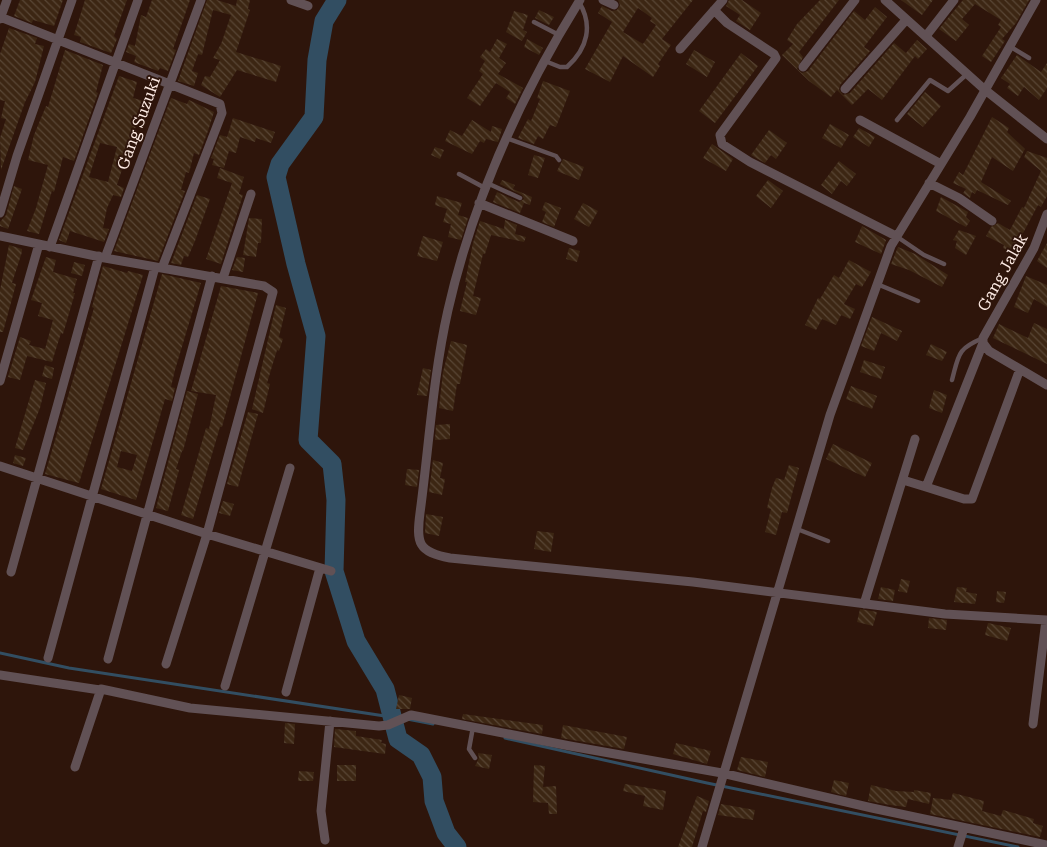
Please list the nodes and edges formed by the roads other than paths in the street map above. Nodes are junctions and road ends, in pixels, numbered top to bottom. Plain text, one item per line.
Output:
1 (7, 0) edge
2 (72, 0) edge
3 (138, 0) edge
4 (201, 0) edge
5 (291, 0) edge
6 (603, 0) edge
7 (723, 0) edge
8 (855, 0) edge
9 (885, 0) edge
10 (954, 0) edge
11 (1036, 0) edge
12 (580, 1) edge
13 (614, 5) dead end
14 (308, 6) dead end
15 (714, 10) junction
16 (0, 18) edge
17 (906, 20) junction
18 (534, 22) dead end
19 (559, 35) junction
20 (926, 36) junction
21 (58, 39) junction
22 (1011, 47) junction
23 (680, 49) dead end
24 (1029, 58) dead end
25 (115, 61) junction
26 (545, 61) junction
27 (803, 67) dead end
28 (967, 74) junction
29 (169, 83) junction
30 (845, 88) dead end
31 (984, 90) junction
32 (860, 120) dead end
33 (897, 120) dead end
34 (506, 138) junction
35 (1047, 139) edge
36 (560, 160) dead end
37 (941, 164) junction
38 (459, 174) dead end
39 (929, 183) junction
40 (486, 186) junction
41 (251, 194) dead end
42 (520, 198) dead end
43 (479, 203) junction
44 (0, 213) edge
45 (1047, 214) edge
46 (992, 221) dead end
47 (0, 236) edge
48 (896, 236) junction
49 (574, 241) dead end
50 (39, 244) junction
51 (50, 247) junction
52 (102, 257) junction
53 (944, 264) dead end
54 (159, 268) junction
55 (212, 276) junction
56 (223, 278) junction
57 (877, 284) junction
58 (918, 301) dead end
59 (983, 341) junction
60 (1020, 369) junction
61 (952, 380) dead end
62 (0, 381) edge
63 (1047, 385) edge
64 (915, 439) dead end
65 (0, 466) edge
66 (290, 468) dead end
67 (37, 478) junction
68 (903, 480) junction
69 (926, 487) junction
70 (93, 497) junction
71 (149, 515) junction
72 (796, 528) junction
73 (207, 534) junction
74 (828, 541) dead end
75 (266, 552) junction
76 (320, 568) junction
77 (331, 571) dead end
78 (11, 572) dead end
79 (776, 592) junction
80 (864, 604) junction
81 (1046, 620) edge
82 (48, 658) dead end
83 (108, 660) dead end
84 (166, 664) dead end
85 (0, 675) edge
86 (225, 686) dead end
87 (100, 690) junction
88 (286, 692) dead end
89 (330, 721) junction
90 (1033, 724) dead end
91 (473, 727) junction
92 (475, 758) dead end
93 (76, 767) dead end
94 (720, 780) junction
95 (962, 832) junction
96 (325, 840) dead end
97 (1047, 845) edge
98 (702, 847) edge
99 (958, 847) edge

1 - 16 street
2 - 21 street
3 - 25 street
4 - 29 street, Gang Suzuki
5 - 14 street
6 - 13 street
7 - 15 street
8 - 27 street
9 - 17 street
10 - 20 street
11 - 22 street
12 - 19 street
12 - 26 lane
15 - 23 street
15 - 48 street
16 - 21 street
17 - 20 street
17 - 30 street
18 - 19 lane
19 - 26 street
20 - 28 street
21 - 25 street
21 - 44 street
22 - 24 lane
22 - 31 street
25 - 29 street
25 - 51 street
26 - 34 street
28 - 31 street
28 - 33 lane
29 - 52 street, Gang Suzuki
29 - 54 street
31 - 35 street
31 - 37 street
32 - 37 street
34 - 36 lane
34 - 40 street
37 - 39 street
38 - 40 lane
39 - 46 street
39 - 48 street
40 - 42 lane
40 - 43 street
41 - 56 street
43 - 49 street
43 - 79 street
45 - 59 street, Gang Jalak
47 - 50 street
48 - 53 lane
48 - 57 street
50 - 51 street
50 - 62 street
51 - 52 street
52 - 54 street
52 - 67 street, Gang Suzuki
54 - 55 street
54 - 70 street
55 - 56 street
55 - 71 street
56 - 73 street
57 - 58 lane
57 - 72 street
59 - 60 street
59 - 61 lane
59 - 69 street, Gang Jalak
60 - 63 street
60 - 69 street
64 - 68 street
65 - 67 street
66 - 75 street
67 - 70 street
67 - 78 street, Gang Suzuki
68 - 69 street
68 - 80 street
70 - 71 street
70 - 82 street
71 - 73 street
71 - 83 street
72 - 74 lane
72 - 79 street
73 - 75 street
73 - 84 street
75 - 76 street
75 - 86 street
76 - 77 street
76 - 88 street
79 - 80 street
79 - 94 street
80 - 81 street
81 - 90 street
85 - 87 street
87 - 89 street
87 - 93 street
89 - 91 street
89 - 96 street
91 - 92 lane
91 - 94 street
94 - 95 street
94 - 98 street
95 - 97 street
95 - 99 street

